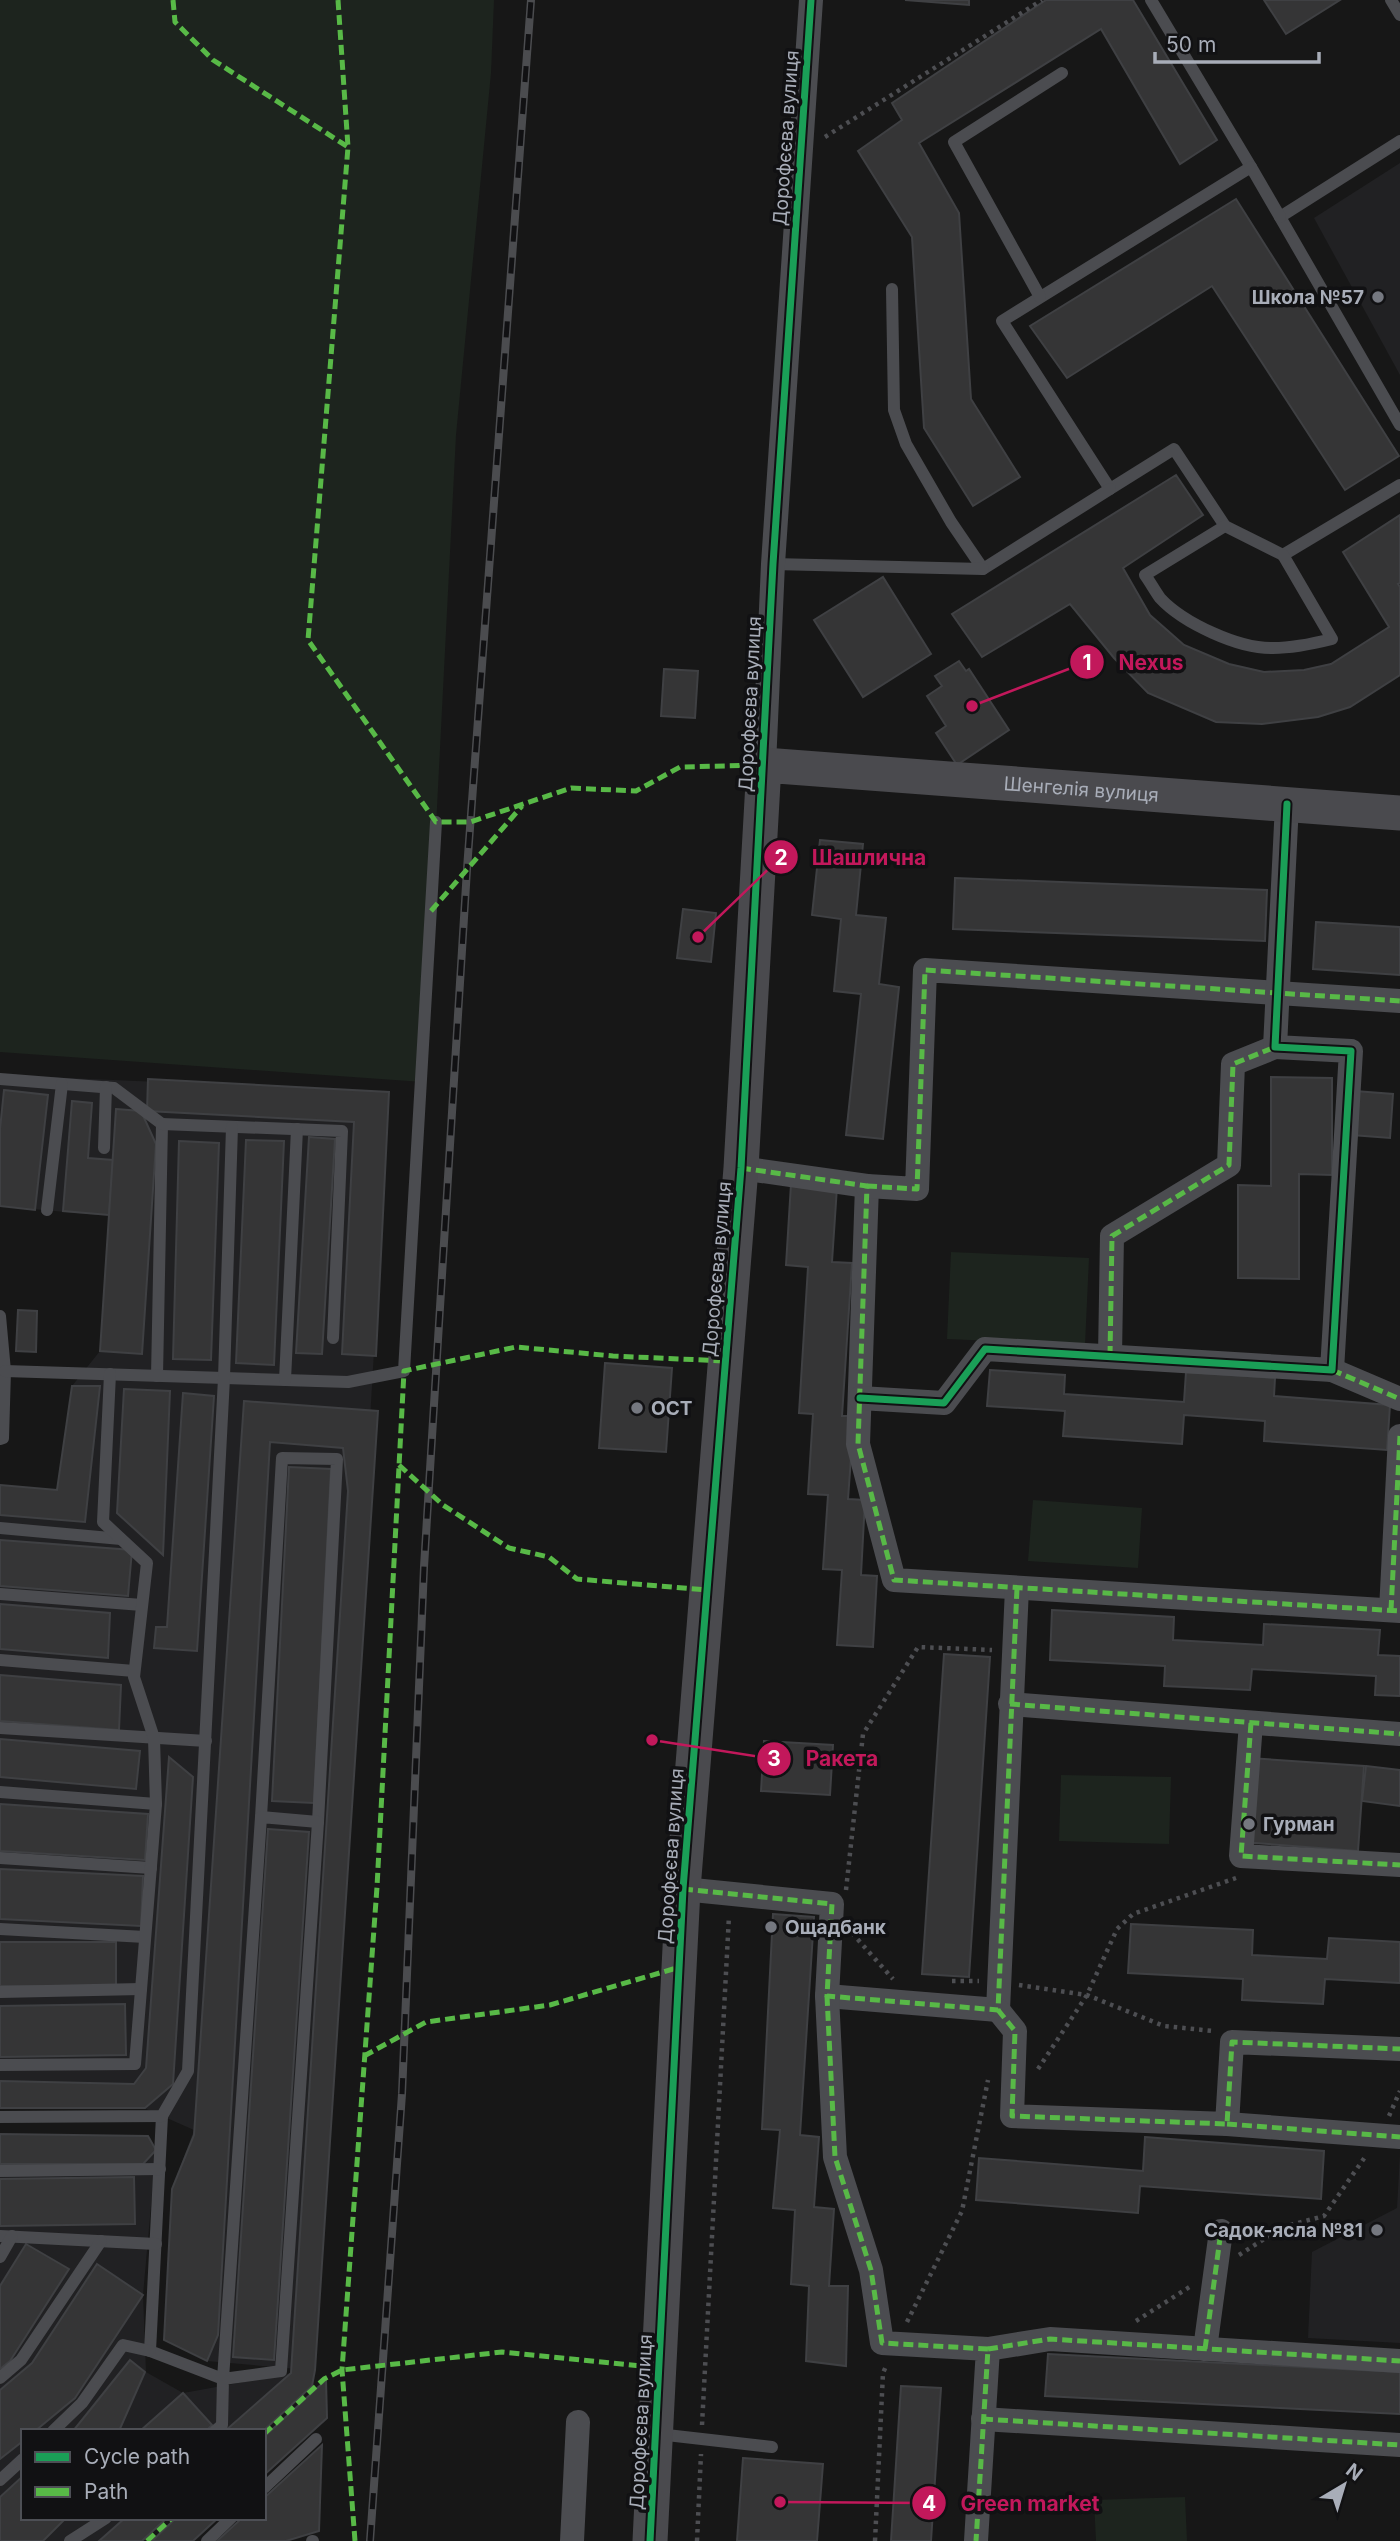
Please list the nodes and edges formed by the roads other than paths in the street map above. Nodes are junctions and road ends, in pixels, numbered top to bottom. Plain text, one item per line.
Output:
1 (811, 0) edge
2 (1151, 0) edge
3 (1391, 0) edge
4 (1400, 15) edge
5 (1062, 73) dead end
6 (1400, 141) edge
7 (1251, 167) junction
8 (1280, 217) junction
9 (892, 289) dead end
10 (1040, 297) junction
11 (1400, 425) edge
12 (1400, 485) edge
13 (1110, 489) junction
14 (1225, 526) junction
15 (1283, 555) junction
16 (773, 564) junction
17 (983, 569) junction
18 (764, 765) junction
19 (1287, 804) junction
20 (1400, 813) edge
21 (436, 822) dead end
22 (1279, 993) junction
23 (1400, 1001) edge
24 (1275, 1047) junction
25 (0, 1079) edge
26 (62, 1084) junction
27 (106, 1087) junction
28 (162, 1124) junction
29 (232, 1127) junction
30 (298, 1129) junction
31 (104, 1148) dead end
32 (741, 1168) junction
33 (867, 1186) junction
34 (47, 1210) dead end
35 (0, 1316) edge
36 (333, 1338) dead end
37 (1110, 1356) junction
38 (1332, 1370) junction
39 (5, 1371) junction
40 (110, 1374) junction
41 (157, 1376) junction
42 (224, 1378) junction
43 (285, 1380) junction
44 (860, 1398) junction
45 (1400, 1399) edge
46 (1400, 1436) edge
47 (0, 1439) edge
48 (0, 1528) edge
49 (121, 1539) junction
50 (1017, 1588) junction
51 (0, 1594) edge
52 (142, 1605) junction
53 (1396, 1611) edge
54 (0, 1660) edge
55 (134, 1671) junction
56 (1010, 1704) junction
57 (1251, 1723) junction
58 (0, 1728) edge
59 (1400, 1734) edge
60 (154, 1738) junction
61 (206, 1741) junction
62 (0, 1791) edge
63 (156, 1804) junction
64 (261, 1817) junction
65 (318, 1822) junction
66 (0, 1858) edge
67 (1400, 1866) edge
68 (151, 1868) junction
69 (683, 1889) junction
70 (0, 1929) edge
71 (145, 1937) junction
72 (141, 1989) junction
73 (0, 1992) edge
74 (827, 1996) junction
75 (998, 2010) junction
76 (1400, 2049) edge
77 (0, 2066) edge
78 (162, 2116) junction
79 (0, 2117) edge
80 (1227, 2124) junction
81 (1390, 2136) edge
82 (160, 2169) junction
83 (0, 2171) edge
84 (1221, 2231) dead end
85 (6, 2236) edge
86 (101, 2241) junction
87 (156, 2244) junction
88 (0, 2257) edge
89 (989, 2349) junction
90 (1205, 2349) junction
91 (150, 2351) junction
92 (1400, 2361) edge
93 (0, 2378) edge
94 (223, 2379) junction
95 (984, 2419) junction
96 (578, 2422) dead end
97 (55, 2429) edge
98 (217, 2429) edge
99 (657, 2434) junction
100 (316, 2440) dead end
101 (1400, 2445) edge
102 (772, 2447) dead end
103 (21, 2461) edge
104 (0, 2480) edge
105 (266, 2486) edge
106 (103, 2520) edge
107 (229, 2520) edge
108 (70, 2541) edge
109 (206, 2541) edge
110 (572, 2541) edge
111 (650, 2541) edge
112 (976, 2541) edge

1 - 16 street, Дорофєєва вулиця
2 - 7 lane
3 - 4 lane
5 - 10 lane
6 - 8 lane
7 - 8 lane
7 - 10 lane
8 - 11 lane
9 - 17 lane
10 - 13 lane
12 - 15 lane
13 - 14 lane
13 - 17 lane
14 - 15 lane
14 - 15 lane
16 - 17 lane
16 - 18 street, Дорофєєва вулиця
18 - 19 street, Шенгелія вулиця
18 - 32 street, Дорофєєва вулиця
19 - 20 street, Шенгелія вулиця
19 - 22 street
21 - 43 lane
22 - 23 street
22 - 24 street
22 - 33 street
24 - 37 street
24 - 38 street
25 - 26 lane
26 - 27 lane
26 - 34 lane
27 - 28 lane
27 - 31 lane
28 - 29 lane
28 - 41 lane
29 - 30 lane
29 - 42 lane
30 - 36 lane
30 - 43 lane
32 - 33 street
32 - 69 street, Дорофєєва вулиця
33 - 44 street
35 - 39 lane
37 - 38 street
37 - 44 street
38 - 45 street
39 - 40 lane
39 - 47 lane
40 - 41 lane
40 - 49 lane
41 - 42 lane
42 - 43 lane
42 - 61 lane
44 - 50 street
46 - 53 street
48 - 49 lane
49 - 52 lane
50 - 53 street
50 - 56 street
51 - 52 lane
52 - 55 lane
54 - 55 lane
55 - 60 lane
56 - 57 street
56 - 75 street
57 - 59 street
57 - 67 street
58 - 60 lane
60 - 61 lane
60 - 63 lane
61 - 78 lane
62 - 63 lane
63 - 68 lane
64 - 65 lane
64 - 65 lane
64 - 94 lane
65 - 94 lane
66 - 68 lane
68 - 71 lane
69 - 74 street
69 - 99 street, Дорофєєва вулиця
70 - 71 lane
71 - 72 lane
72 - 73 lane
72 - 77 lane
74 - 75 street
74 - 89 street
75 - 80 street
76 - 80 street
78 - 79 lane
78 - 82 lane
80 - 81 street
82 - 83 lane
82 - 87 lane
84 - 90 street
85 - 86 lane
85 - 88 lane
86 - 87 lane
86 - 93 lane
87 - 91 lane
89 - 90 street
89 - 95 street
90 - 92 street
91 - 94 lane
91 - 97 lane
94 - 98 lane
95 - 101 street
95 - 112 street
96 - 110 street
99 - 102 lane
99 - 111 street, Дорофєєва вулиця
100 - 105 lane
103 - 104 lane
106 - 108 lane
107 - 109 lane

